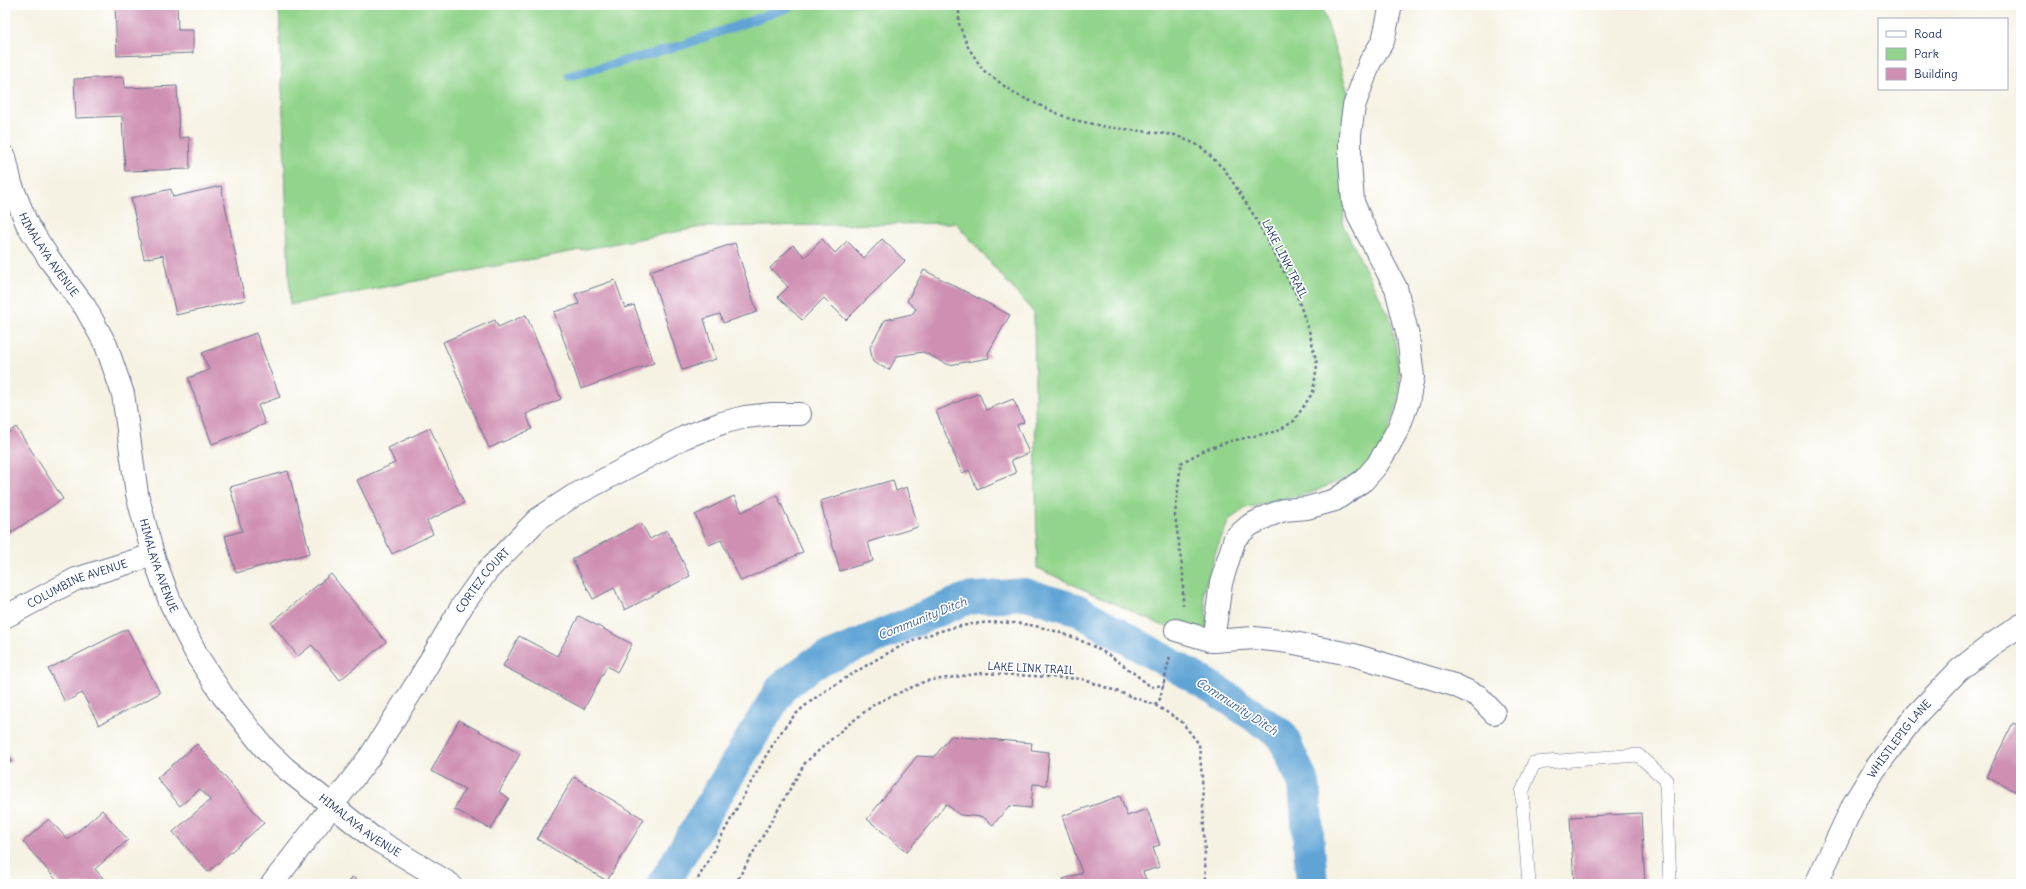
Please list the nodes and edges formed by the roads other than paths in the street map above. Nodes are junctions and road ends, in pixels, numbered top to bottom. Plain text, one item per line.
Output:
1 (1391, 5) edge
2 (5, 157) edge
3 (800, 414) dead end
4 (153, 555) junction
5 (5, 617) edge
6 (2021, 625) edge
7 (1175, 634) road end
8 (1213, 641) junction
9 (1494, 713) dead end
10 (332, 806) junction
11 (272, 884) edge
12 (450, 884) edge
13 (1529, 884) edge
14 (1670, 884) edge
15 (1816, 884) edge

1 - 8 street
2 - 4 street, HIMALAYA AVENUE
3 - 10 street, CORTEZ COURT
4 - 5 street, COLUMBINE AVENUE
4 - 10 street, HIMALAYA AVENUE
6 - 15 street, WHISTLEPIG LANE
7 - 8 street
8 - 9 street
10 - 11 street, CORTEZ COURT
10 - 12 street, HIMALAYA AVENUE
13 - 14 lane

